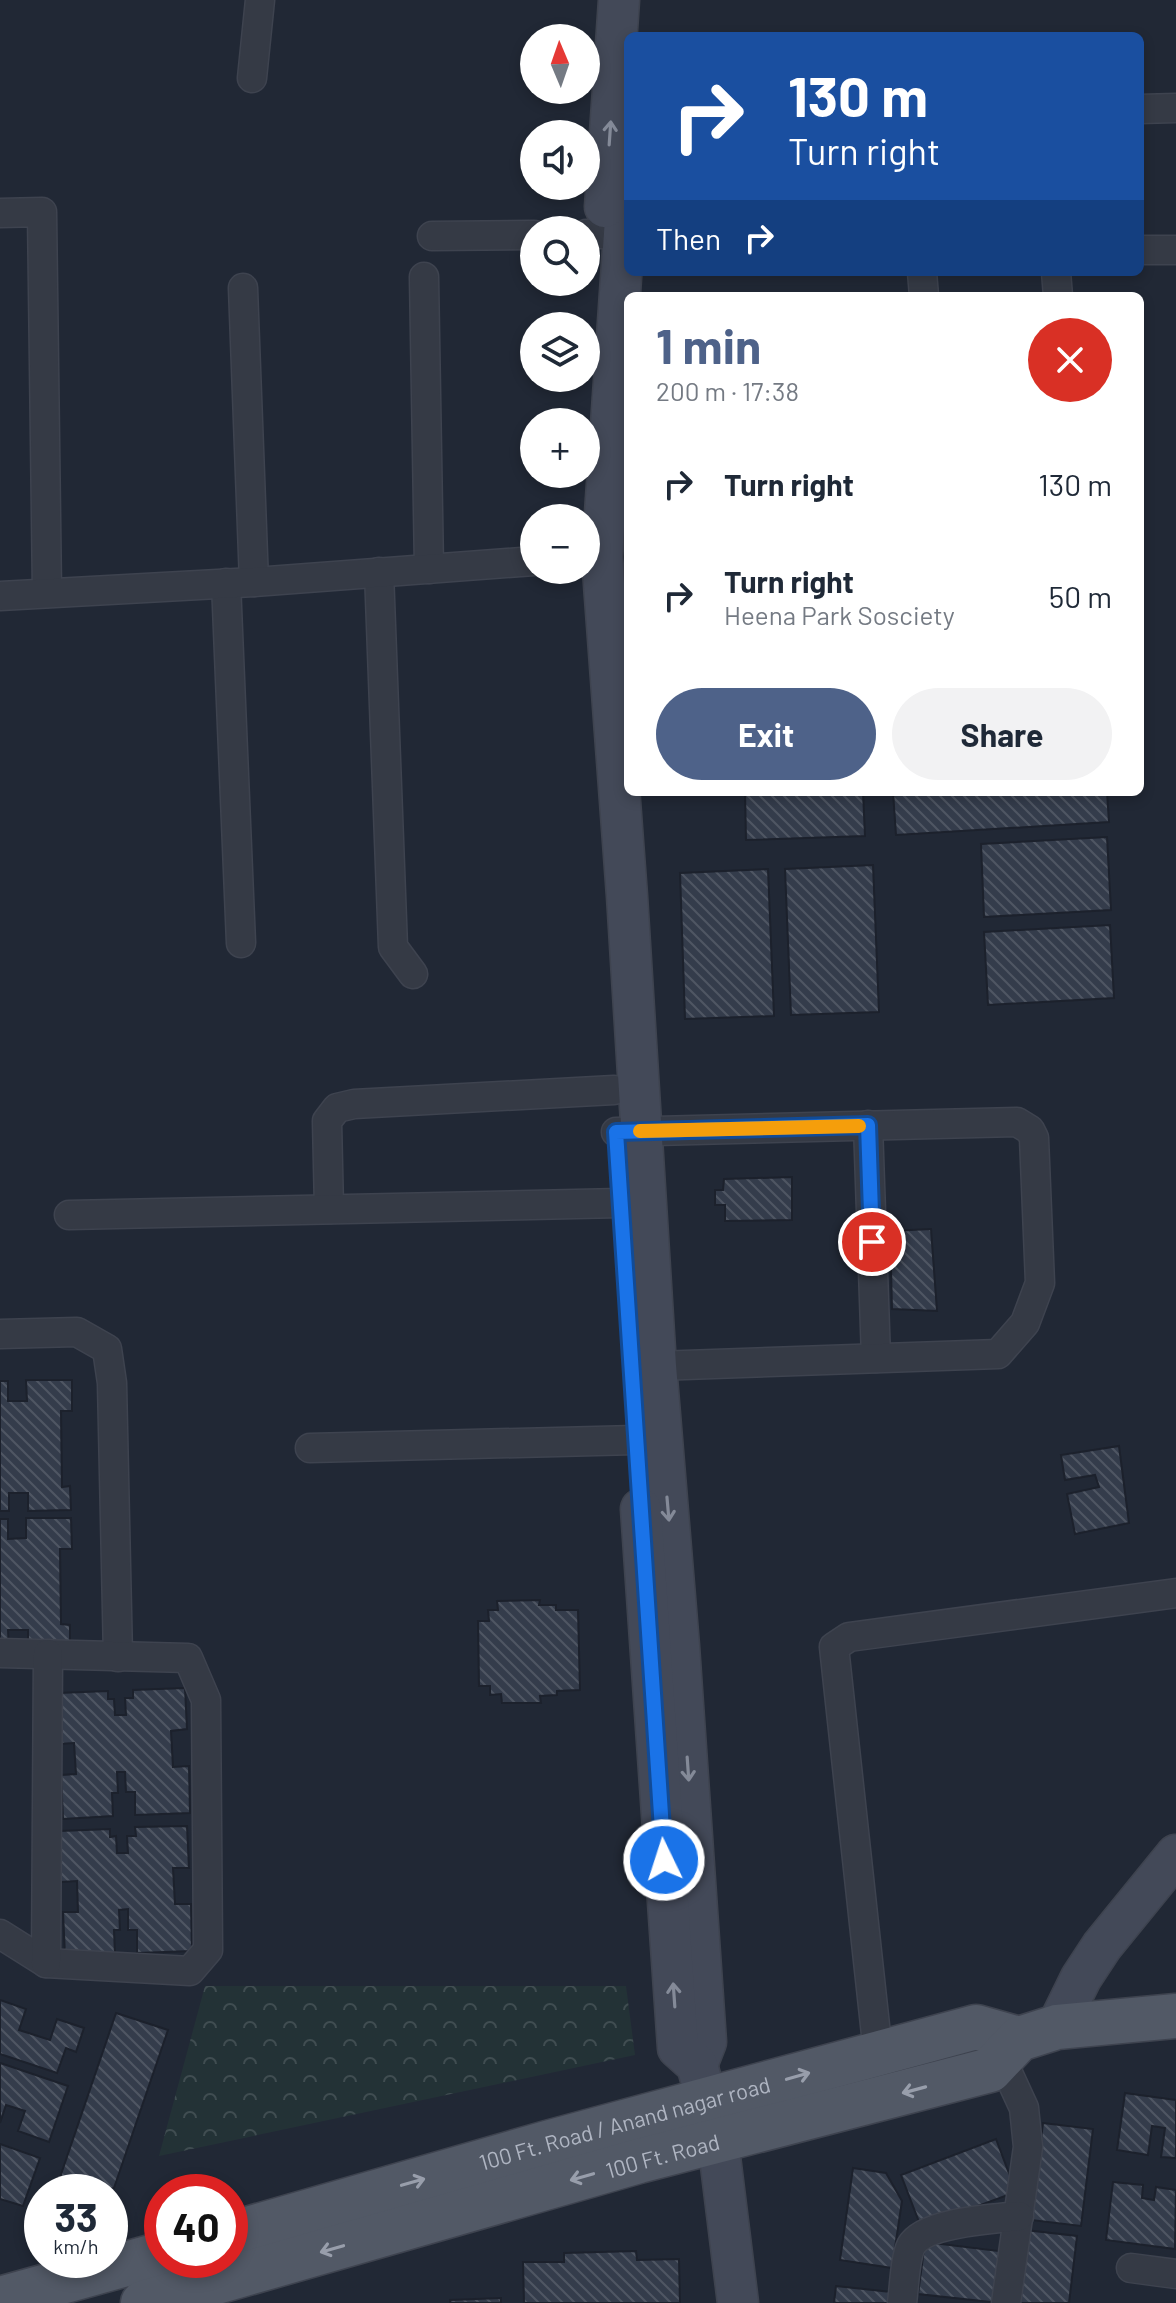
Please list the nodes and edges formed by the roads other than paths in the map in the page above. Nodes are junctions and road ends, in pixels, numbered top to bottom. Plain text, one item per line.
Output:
1 (260, 0) edge
2 (619, 0) edge
3 (640, 0) edge
4 (638, 32) edge
5 (252, 78) dead end
6 (1176, 108) edge
7 (1144, 109) edge
8 (0, 213) edge
9 (624, 215) edge
10 (596, 216) edge
11 (520, 235) edge
12 (432, 236) dead end
13 (1144, 250) edge
14 (1176, 250) edge
15 (424, 277) dead end
16 (243, 288) dead end
17 (592, 296) edge
18 (588, 408) edge
19 (595, 504) edge
20 (520, 562) edge
21 (429, 569) junction
22 (379, 572) junction
23 (240, 582) junction
24 (590, 584) edge
25 (593, 584) edge
26 (47, 593) junction
27 (0, 596) edge
28 (622, 741) edge
29 (241, 943) dead end
30 (413, 974) dead end
31 (614, 1090) junction
32 (868, 1125) junction
33 (629, 1131) junction
34 (621, 1203) junction
35 (329, 1209) junction
36 (69, 1215) dead end
37 (0, 1334) edge
38 (876, 1358) junction
39 (656, 1366) junction
40 (636, 1440) junction
41 (310, 1448) dead end
42 (1176, 1593) edge
43 (0, 1653) edge
44 (48, 1654) junction
45 (118, 1657) junction
46 (1176, 1855) edge
47 (0, 1934) edge
48 (46, 1963) junction
49 (1176, 2016) edge
50 (1025, 2042) junction
51 (878, 2053) junction
52 (707, 2102) junction
53 (1019, 2216) junction
54 (248, 2229) edge
55 (144, 2259) edge
56 (1131, 2268) dead end
57 (1176, 2274) edge
58 (0, 2299) edge
59 (143, 2303) edge
60 (738, 2303) edge
61 (902, 2303) edge
62 (1006, 2303) edge

1 - 5 street
10 -> 2 street
3 - 4 street
6 - 7 street
8 - 26 street
9 - 19 street
11 - 12 street
13 - 14 street
15 - 21 street
16 - 23 street
17 - 18 street
20 - 21 street
21 - 22 street
22 - 23 street
22 - 30 street
23 - 26 street
23 - 29 street
24 - 31 street
25 - 28 street
26 - 27 street
28 - 33 street
31 - 33 street
31 - 35 street
32 - 33 street
32 - 38 street
32 - 38 street
33 - 34 street
33 - 39 street
34 - 35 street
34 - 40 street
35 - 36 street
37 - 45 street
38 - 39 street
39 -> 52 street
40 - 41 street
52 -> 40 street
42 - 51 street
43 - 44 street
44 - 45 street
44 - 48 street
45 - 48 street
46 - 50 street
47 - 48 street
49 - 50 main road, 100 Ft. Road
50 - 51 main road, 100 Ft. Road / Anand nagar road
50 -> 52 main road, 100 Ft. Road
50 - 53 street
52 -> 51 main road, 100 Ft. Road / Anand nagar road
54 -> 52 main road, 100 Ft. Road / Anand nagar road
52 -> 59 main road, 100 Ft. Road
52 - 60 street
53 - 61 street
53 - 62 street
55 - 58 main road
56 - 57 street

